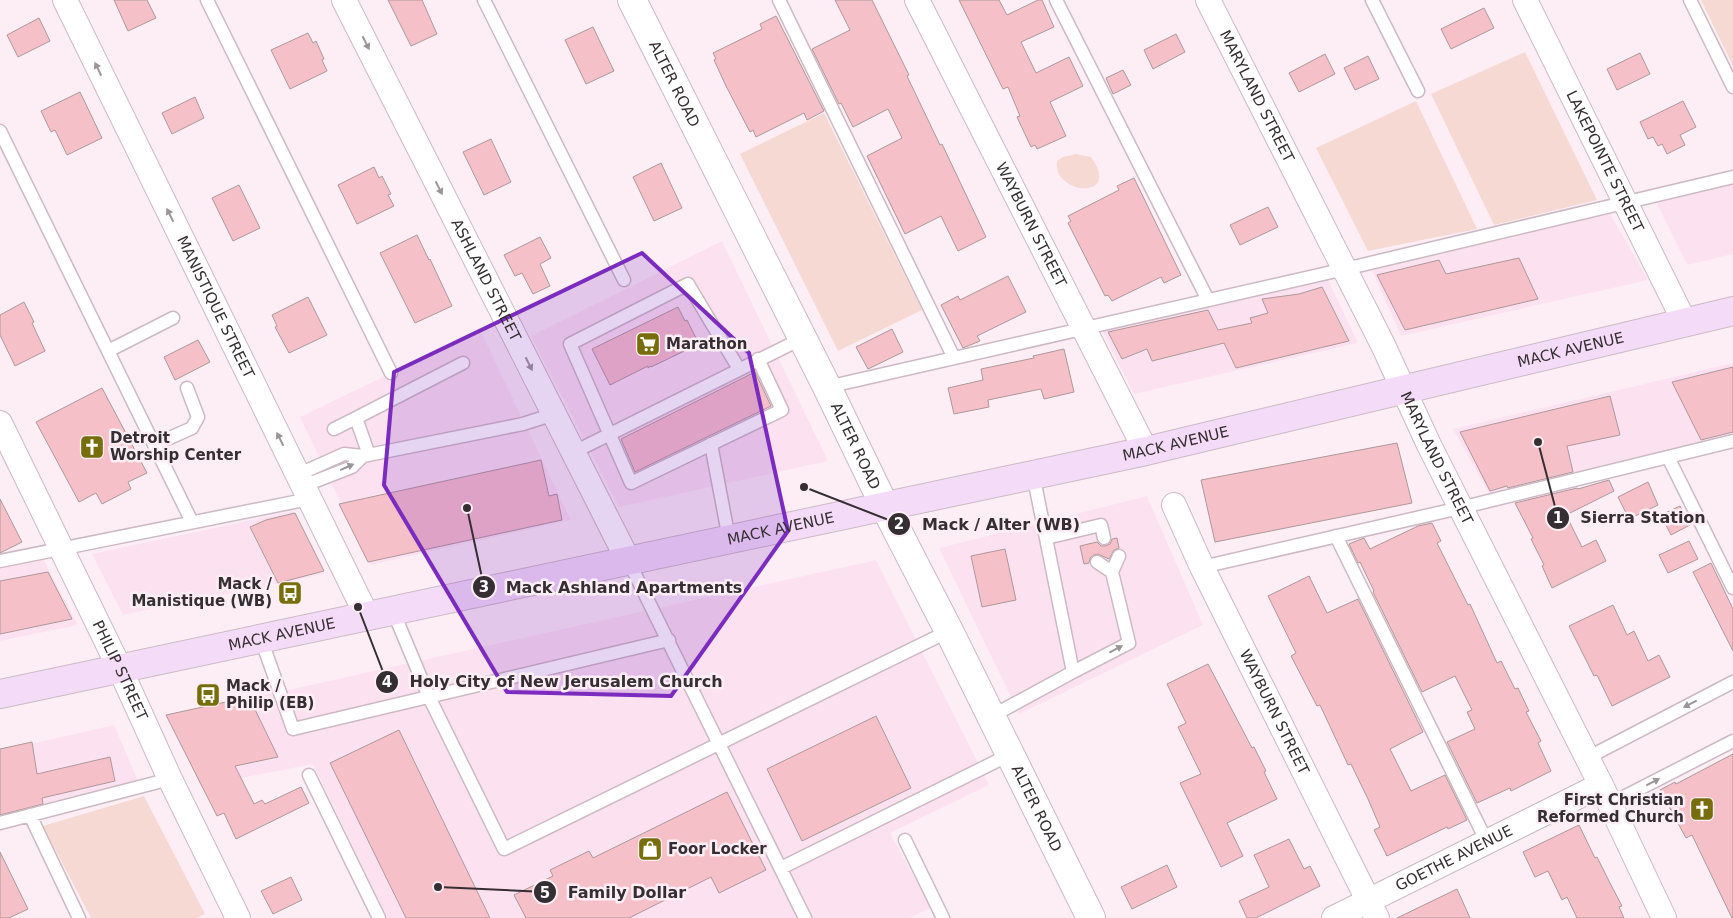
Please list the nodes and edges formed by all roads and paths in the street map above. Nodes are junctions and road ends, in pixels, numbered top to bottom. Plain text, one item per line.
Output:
1 (64, 0) edge
2 (207, 0) edge
3 (344, 0) edge
4 (484, 0) edge
5 (632, 0) edge
6 (779, 0) edge
7 (917, 0) edge
8 (1056, 0) edge
9 (1208, 0) edge
10 (1372, 0) edge
11 (1525, 0) edge
12 (1690, 0) edge
13 (1733, 87) edge
14 (1418, 91) dead end
15 (0, 131) edge
16 (1733, 177) edge
17 (1626, 203) junction
18 (1344, 269) junction
19 (624, 280) dead end
20 (1208, 300) junction
21 (1733, 311) edge
22 (173, 318) dead end
23 (1685, 323) junction
24 (1082, 328) junction
25 (803, 338) junction
26 (108, 351) junction
27 (954, 358) junction
28 (758, 360) junction
29 (463, 363) dead end
30 (739, 369) junction
31 (391, 373) dead end
32 (828, 387) junction
33 (187, 388) dead end
34 (1404, 390) junction
35 (550, 407) junction
36 (356, 418) junction
37 (0, 423) edge
38 (334, 429) dead end
39 (609, 434) junction
40 (1733, 441) edge
41 (711, 444) junction
42 (154, 446) junction
43 (1146, 451) junction
44 (574, 452) junction
45 (366, 455) junction
46 (1668, 457) junction
47 (1033, 474) junction
48 (303, 487) junction
49 (1174, 505) dead end
50 (885, 507) junction
51 (1460, 508) junction
52 (192, 522) junction
53 (1336, 536) junction
54 (1103, 537) dead end
55 (729, 538) junction
56 (1046, 538) junction
57 (60, 548) junction
58 (628, 560) junction
59 (0, 561) edge
60 (1202, 567) junction
61 (1112, 572) junction
62 (1733, 588) edge
63 (393, 611) junction
64 (367, 616) junction
65 (949, 631) junction
66 (261, 639) junction
67 (669, 640) junction
68 (120, 669) junction
69 (1073, 672) junction
70 (1733, 682) edge
71 (0, 694) edge
72 (429, 697) junction
73 (992, 716) junction
74 (1733, 741) edge
75 (719, 744) junction
76 (1011, 754) junction
77 (1587, 758) junction
78 (309, 775) dead end
79 (170, 779) junction
80 (1606, 795) junction
81 (30, 815) junction
82 (0, 823) edge
83 (905, 840) dead end
84 (1488, 842) junction
85 (781, 868) junction
86 (1373, 910) edge
87 (79, 918) edge
88 (238, 918) edge
89 (378, 918) edge
90 (805, 918) edge
91 (943, 918) edge
92 (1091, 918) edge
93 (1334, 918) edge
94 (1664, 918) edge

48 -> 1 street, MANISTIQUE STREET
2 - 31 lane
3 -> 35 street, ASHLAND STREET
4 - 19 lane
5 - 25 street, ALTER ROAD
6 - 27 lane
7 - 24 street, WAYBURN STREET
8 - 20 lane
9 - 18 street, MARYLAND STREET
10 - 14 lane
11 - 17 street, LAKEPOINTE STREET
12 - 13 lane
15 - 26 lane
16 - 17 lane
17 - 18 lane
17 - 23 street, LAKEPOINTE STREET
18 - 20 lane
18 - 34 street, MARYLAND STREET
20 - 24 lane
21 - 23 main road, MACK AVENUE
22 - 26 lane
23 - 34 main road, MACK AVENUE
24 - 27 lane
24 - 43 street, WAYBURN STREET
25 - 28 lane
25 - 32 street, ALTER ROAD
26 - 42 lane
27 - 32 lane
28 - 30 lane
28 - 41 lane
29 - 36 lane
30 - 39 lane
30 - 39 lane
32 - 50 street, ALTER ROAD
33 - 42 lane
34 - 43 main road, MACK AVENUE
34 - 51 street, MARYLAND STREET
35 - 44 street, ASHLAND STREET
35 - 45 lane
36 - 38 lane
36 - 45 lane
37 - 57 street, PHILIP STREET
39 - 41 lane
39 - 44 lane
40 - 46 lane
41 - 55 lane
42 - 52 lane
43 - 47 main road, MACK AVENUE
44 - 58 street, ASHLAND STREET
45 - 48 lane
46 - 51 lane
46 - 62 lane
47 - 50 main road, MACK AVENUE
47 - 56 lane
48 - 52 lane
48 - 64 street, MANISTIQUE STREET
49 - 60 street, WAYBURN STREET
50 - 55 main road, MACK AVENUE
50 - 65 street, ALTER ROAD
51 - 53 lane
51 - 77 street, MARYLAND STREET
52 - 57 lane
53 - 60 lane
53 - 84 lane
54 - 56 lane
55 - 58 main road, MACK AVENUE
56 - 69 lane
57 - 59 lane
57 - 68 street, PHILIP STREET
58 - 63 main road, MACK AVENUE
58 - 67 lane
60 - 86 street, WAYBURN STREET
61 - 61 lane
69 -> 61 lane
63 - 64 main road, MACK AVENUE
63 - 72 lane
64 - 66 main road, MACK AVENUE
65 - 73 street, ALTER ROAD
65 - 75 lane
66 - 68 main road, MACK AVENUE
66 - 72 lane
67 - 72 lane
67 - 75 lane
68 - 71 main road, MACK AVENUE
68 - 79 street, PHILIP STREET
69 - 73 lane
70 -> 77 lane
72 - 75 lane
73 - 76 street, ALTER ROAD
80 -> 74 lane
75 - 85 lane
76 - 85 lane
76 - 92 street, ALTER ROAD
77 - 80 street, MARYLAND STREET
78 - 89 lane
79 - 81 lane
79 - 88 street, PHILIP STREET
80 - 84 street, GOETHE AVENUE
80 - 94 street, MARYLAND STREET
81 - 82 lane
81 - 87 lane
83 - 91 lane
84 - 86 street, GOETHE AVENUE
85 - 90 lane
86 - 93 street, GOETHE AVENUE

